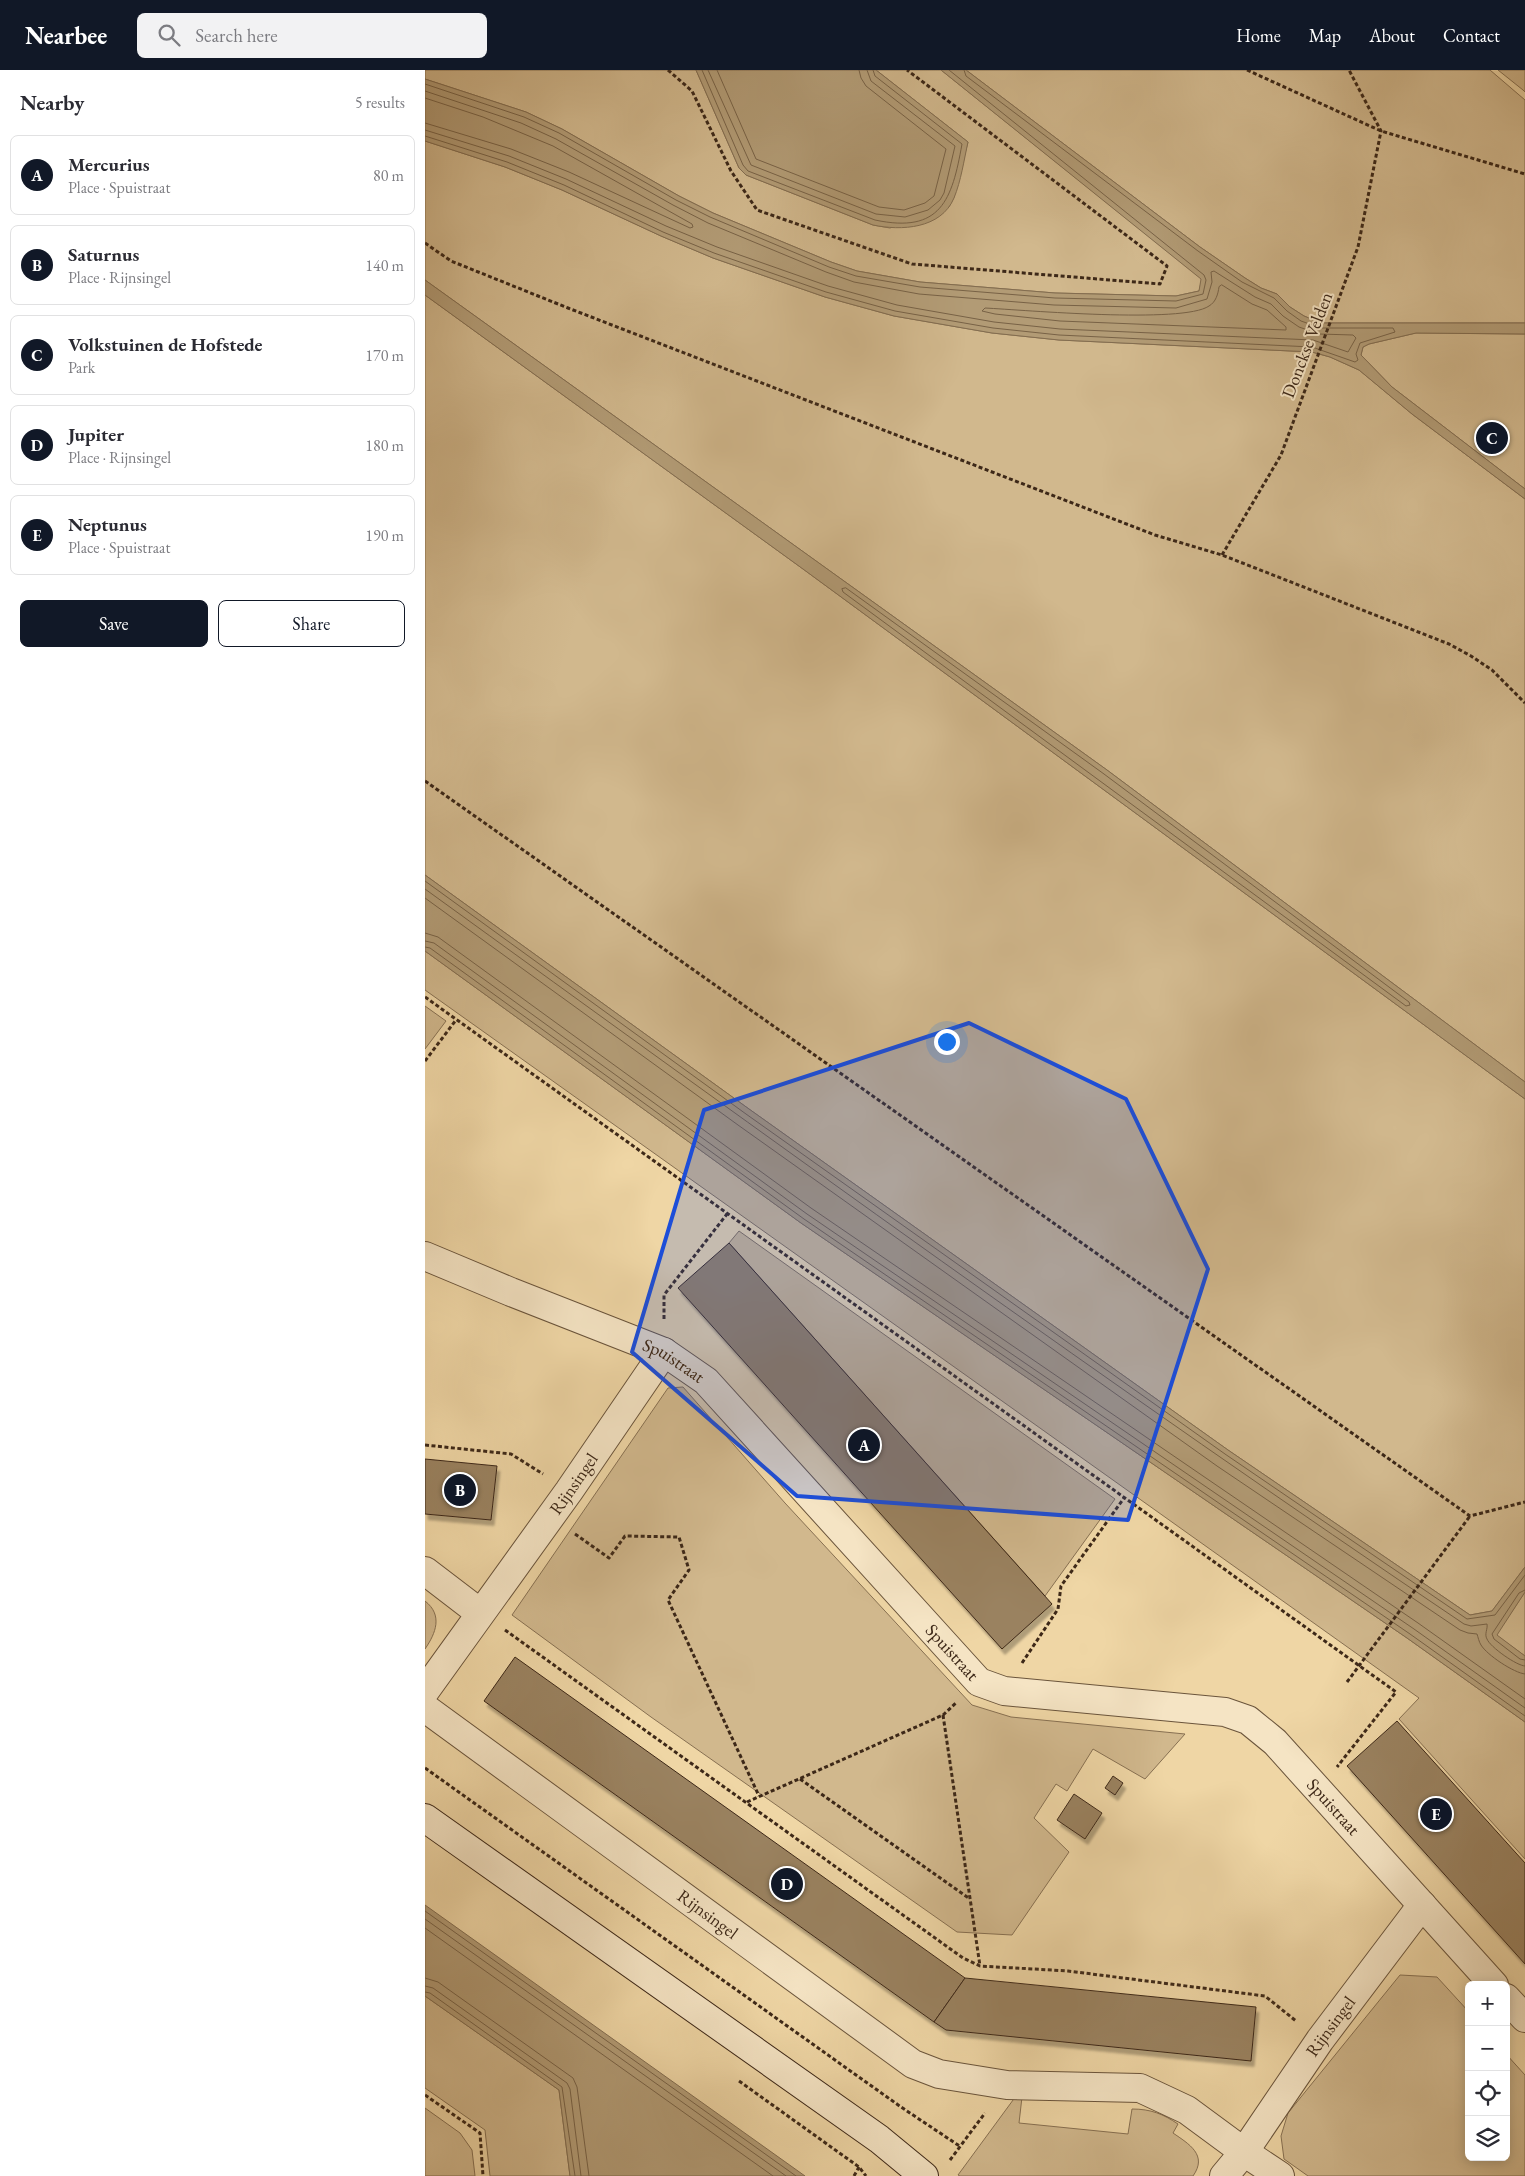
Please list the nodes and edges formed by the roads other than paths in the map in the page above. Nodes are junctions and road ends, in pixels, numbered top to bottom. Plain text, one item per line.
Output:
1 (425, 1256) edge
2 (664, 1352) junction
3 (425, 1570) edge
4 (480, 1613) junction
5 (425, 1691) edge
6 (425, 1708) edge
7 (425, 1818) edge
8 (1422, 1905) junction
9 (1491, 1981) edge
10 (1510, 2002) edge
11 (1525, 2018) edge
12 (1244, 2152) junction
13 (924, 2176) edge
14 (1224, 2176) edge
15 (1280, 2176) edge

1 - 2 street, Spuistraat
2 - 4 street, Rijnsingel
2 - 8 street, Spuistraat
3 - 4 street
4 - 5 street, Rijnsingel
6 - 12 street, Rijnsingel
7 - 13 street
8 - 9 street, Spuistraat
8 - 12 street, Rijnsingel
10 - 11 street
12 - 14 street, Rijnsingel
12 - 15 street

